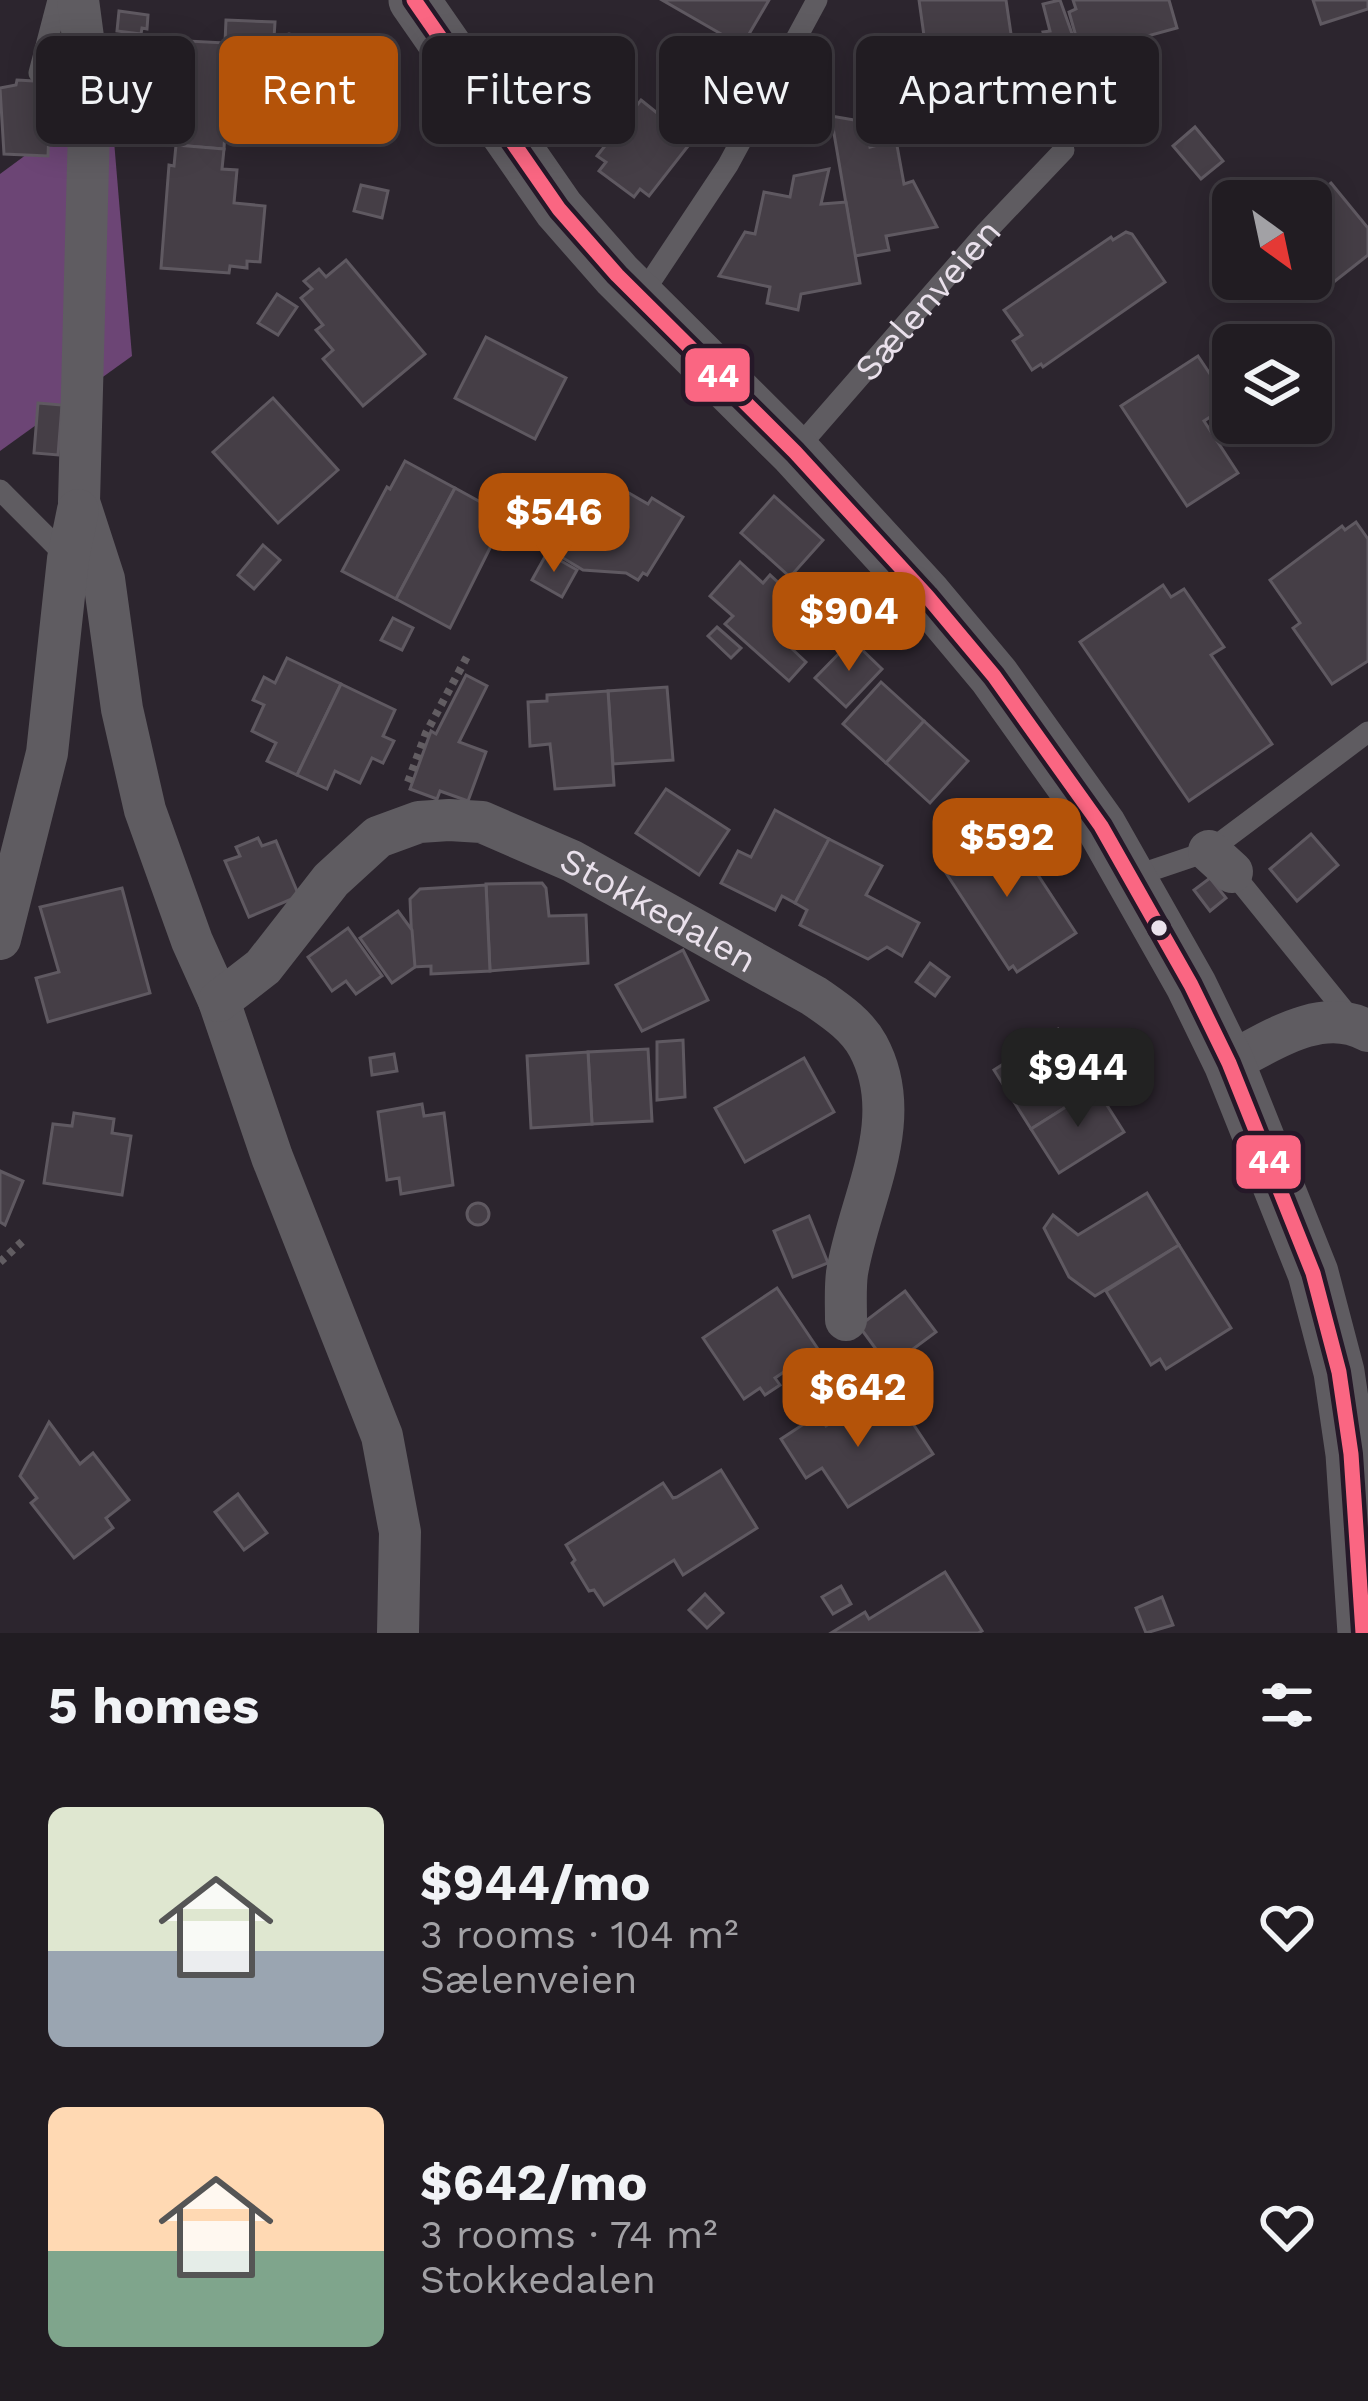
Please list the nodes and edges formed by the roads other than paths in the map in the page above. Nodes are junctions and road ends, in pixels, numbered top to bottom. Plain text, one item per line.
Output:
1 (58, 0) edge
2 (78, 0) edge
3 (413, 0) edge
4 (818, 0) edge
5 (49, 36) edge
6 (1064, 150) dead end
7 (641, 297) junction
8 (795, 452) junction
9 (0, 490) edge
10 (79, 502) junction
11 (68, 559) junction
12 (1368, 732) edge
13 (1220, 861) junction
14 (1128, 878) junction
15 (0, 939) edge
16 (219, 1001) junction
17 (1362, 1028) edge
18 (1228, 1064) junction
19 (846, 1320) dead end
20 (398, 1633) edge
21 (1363, 1633) edge

1 - 5 lane
2 - 10 street
3 - 7 street
4 - 7 lane
6 - 8 lane, Sælenveien
7 - 8 street
8 - 14 street
9 - 11 lane
10 - 11 street
10 - 16 street
11 - 15 street
12 - 13 lane
13 - 14 lane
13 - 17 lane
14 - 18 street
16 - 19 street, Stokkedalen
16 - 20 street
17 - 18 street
18 - 21 street

